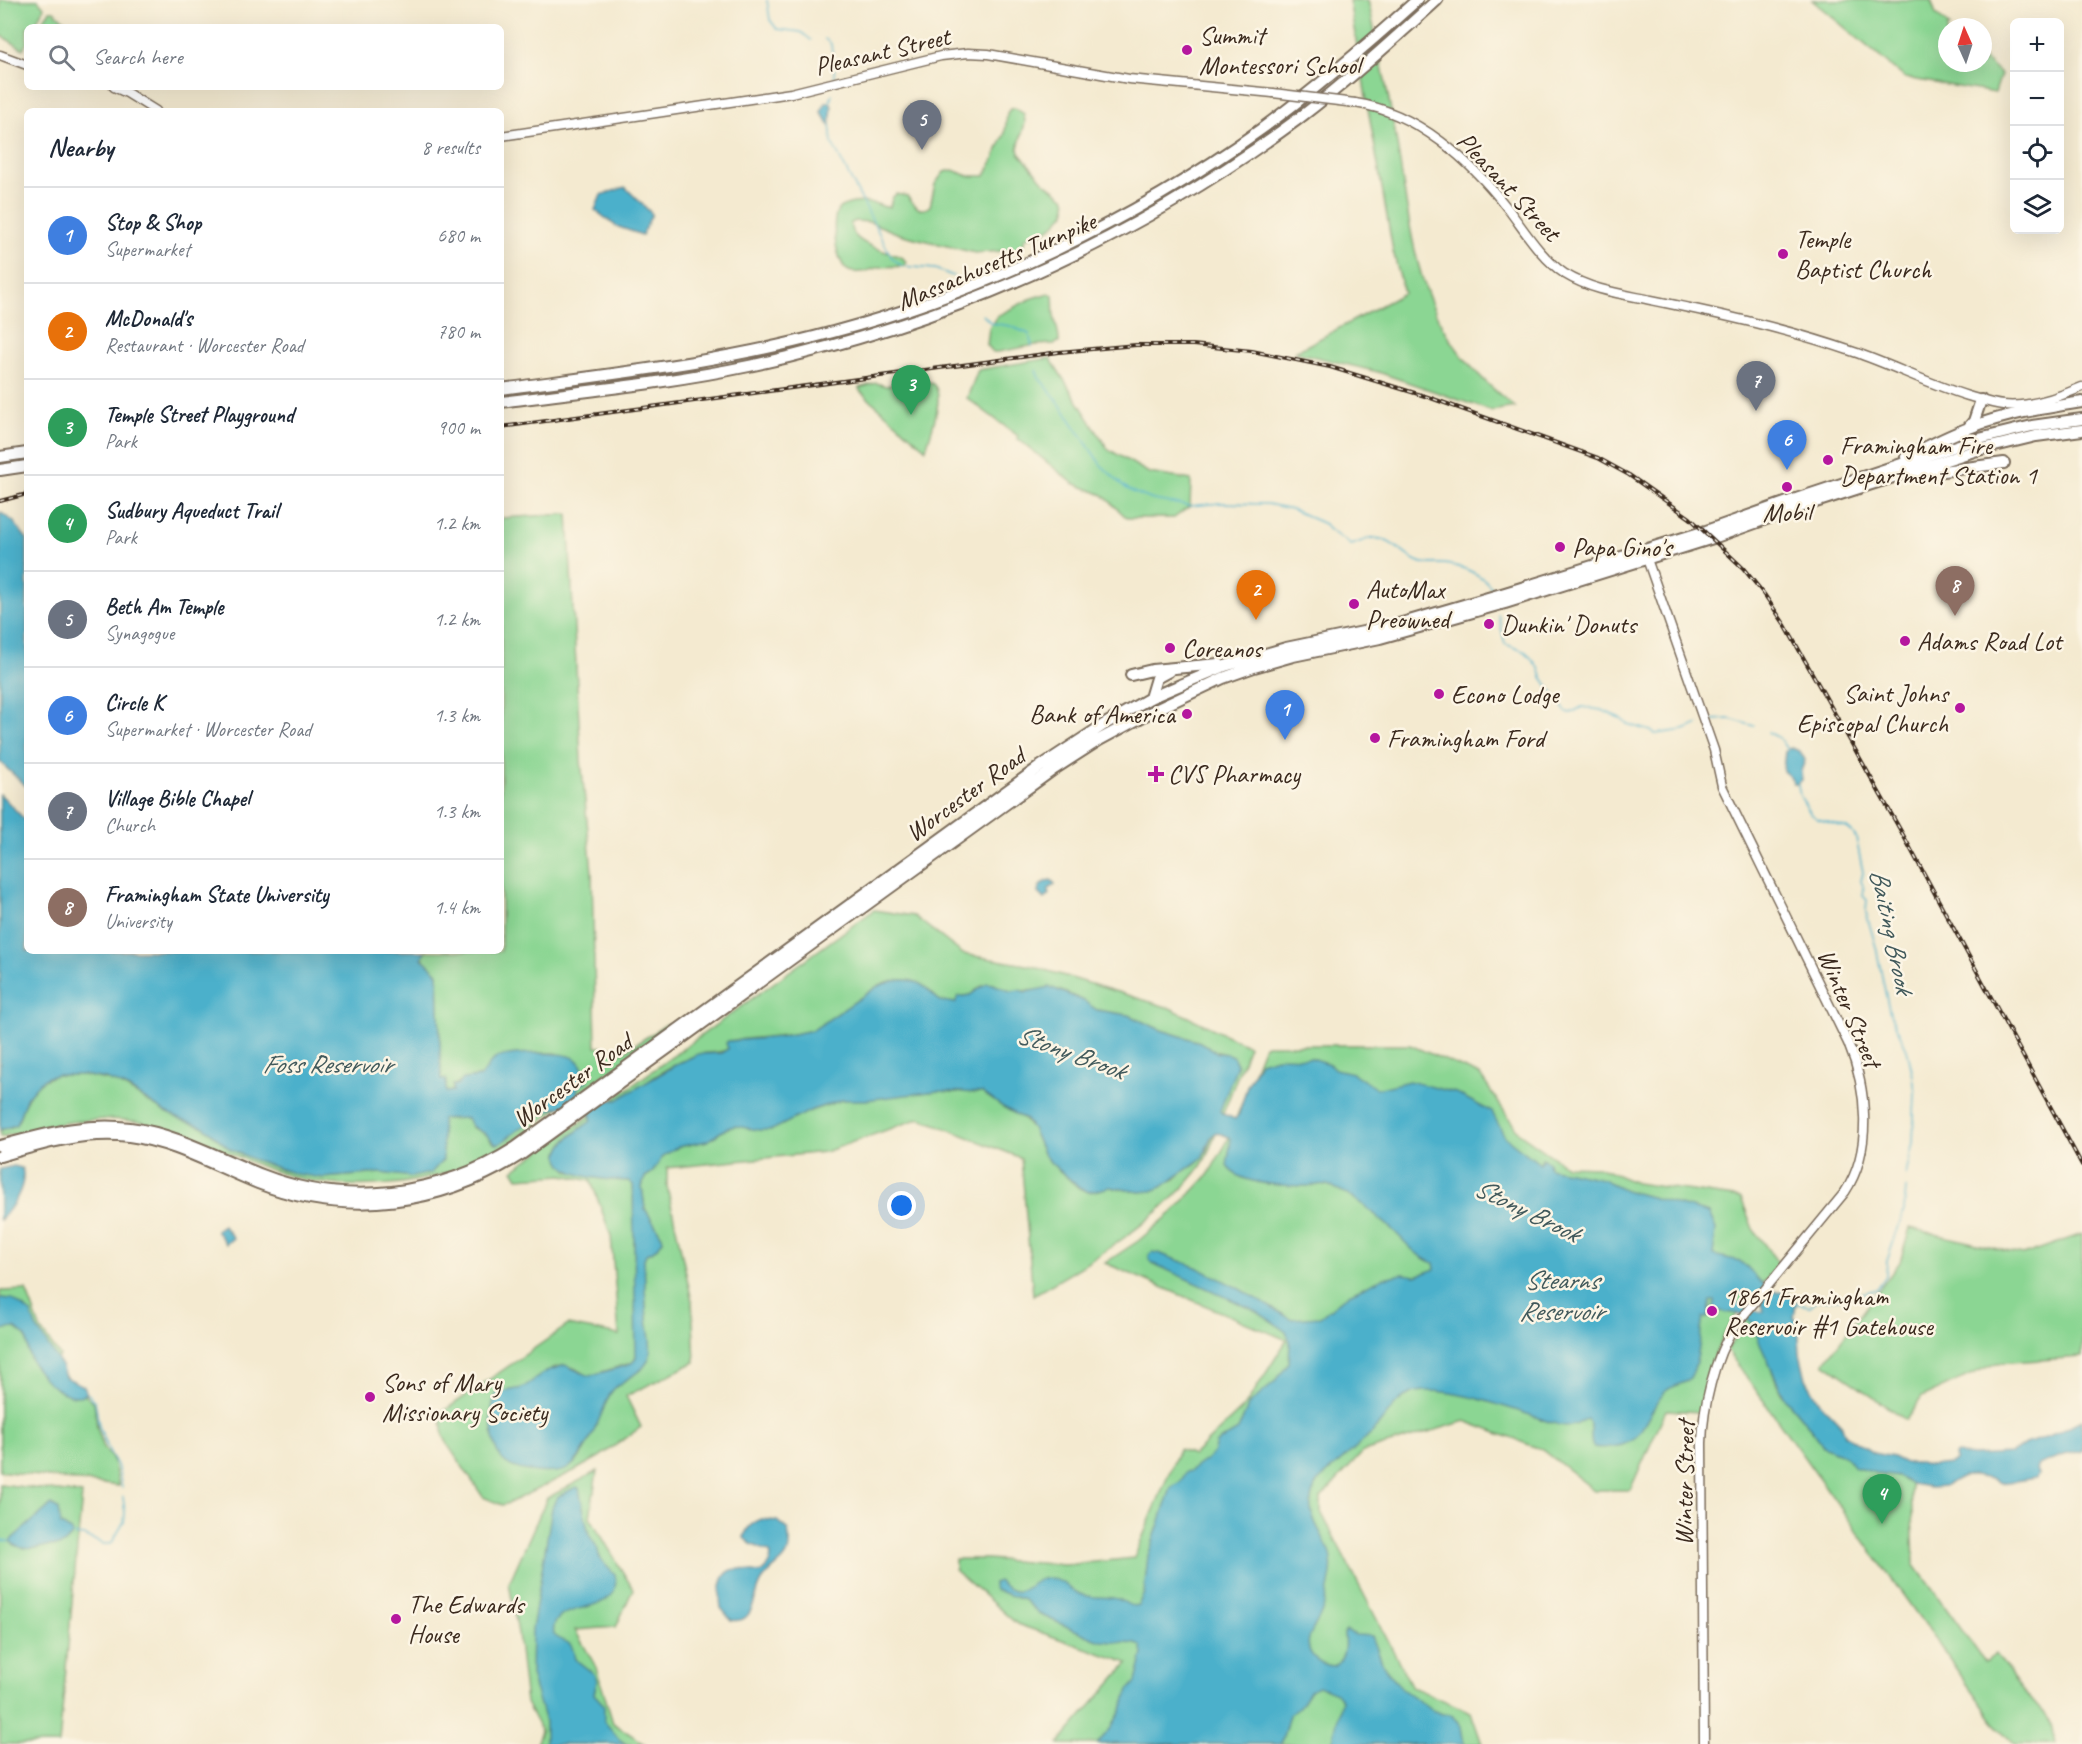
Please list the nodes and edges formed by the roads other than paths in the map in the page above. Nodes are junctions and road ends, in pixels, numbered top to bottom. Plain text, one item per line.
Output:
1 (1417, 0) edge
2 (1437, 0) edge
3 (0, 55) edge
4 (24, 64) edge
5 (119, 90) edge
6 (151, 108) edge
7 (504, 136) edge
8 (2082, 387) edge
9 (504, 389) edge
10 (1981, 400) junction
11 (504, 402) edge
12 (2082, 402) edge
13 (2082, 419) edge
14 (1968, 428) junction
15 (2082, 430) edge
16 (24, 453) edge
17 (0, 457) edge
18 (2004, 463) dead end
19 (24, 466) edge
20 (0, 470) edge
21 (1854, 480) junction
22 (1882, 481) junction
23 (1647, 559) junction
24 (1240, 661) junction
25 (1185, 668) junction
26 (1131, 675) dead end
27 (1150, 698) junction
28 (0, 1146) edge
29 (0, 1156) edge
30 (1704, 1744) edge

1 - 9 highway, Massachusetts Turnpike
2 - 11 highway, Massachusetts Turnpike
3 - 4 main road
5 - 6 main road
7 - 10 main road, Pleasant Street, bridge
8 - 10 main road, Pleasant Street
10 - 14 highway
12 - 14 highway
13 - 21 highway, Worcester Road
14 - 21 highway
15 - 22 highway, Worcester Road
16 - 17 highway
18 - 22 highway
19 - 20 highway
21 - 24 highway, Worcester Road
22 - 23 highway, Worcester Road
23 - 29 highway, Worcester Road
23 - 30 main road, Winter Street
24 - 25 highway
24 - 27 highway, Worcester Road
25 - 26 highway
25 - 27 highway
27 - 28 highway, Worcester Road

